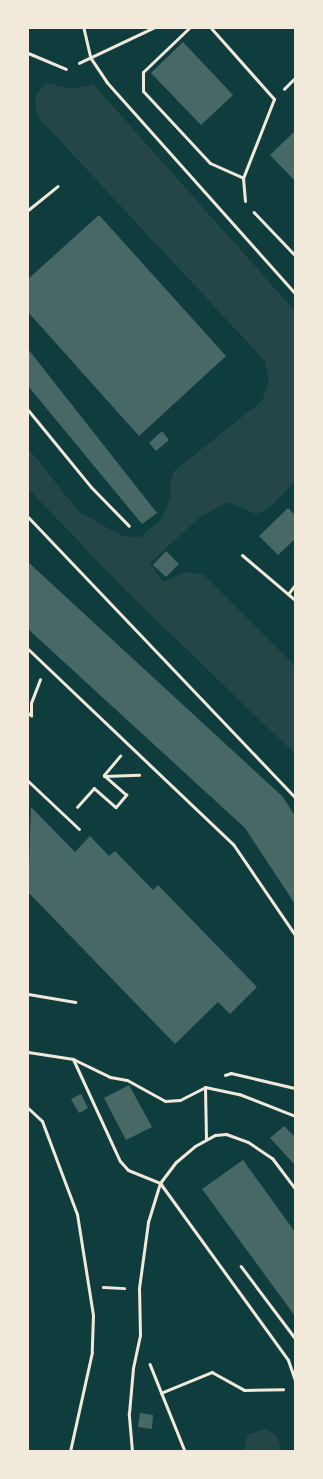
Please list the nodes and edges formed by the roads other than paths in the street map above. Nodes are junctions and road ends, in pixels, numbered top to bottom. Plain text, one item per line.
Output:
1 (188, 28) edge
2 (211, 28) edge
3 (28, 53) edge
4 (66, 70) dead end
5 (242, 178) junction
6 (58, 186) dead end
7 (245, 201) road end
8 (28, 210) edge
9 (28, 410) edge
10 (28, 516) edge
11 (129, 526) dead end
12 (242, 555) dead end
13 (295, 585) edge
14 (288, 594) junction
15 (295, 600) edge
16 (28, 650) edge
17 (28, 781) edge
18 (295, 797) edge
19 (79, 829) dead end
20 (295, 935) edge
21 (28, 994) edge
22 (75, 1002) dead end
23 (28, 1052) edge
24 (73, 1059) junction
25 (205, 1087) junction
26 (28, 1108) edge
27 (295, 1116) edge
28 (206, 1139) junction
29 (160, 1184) junction
30 (295, 1188) edge
31 (295, 1380) edge
32 (70, 1451) edge
33 (132, 1451) edge

1 - 5 lane
2 - 5 lane
3 - 4 lane
5 - 7 lane
6 - 8 lane
9 - 11 lane
10 - 18 lane
12 - 14 lane
13 - 14 lane
14 - 15 lane
16 - 20 lane
17 - 19 lane
21 - 22 lane
23 - 24 lane
24 - 25 lane
24 - 29 lane
25 - 27 lane
25 - 28 lane
26 - 32 lane
28 - 29 lane
28 - 30 lane
29 - 31 lane
29 - 33 lane

